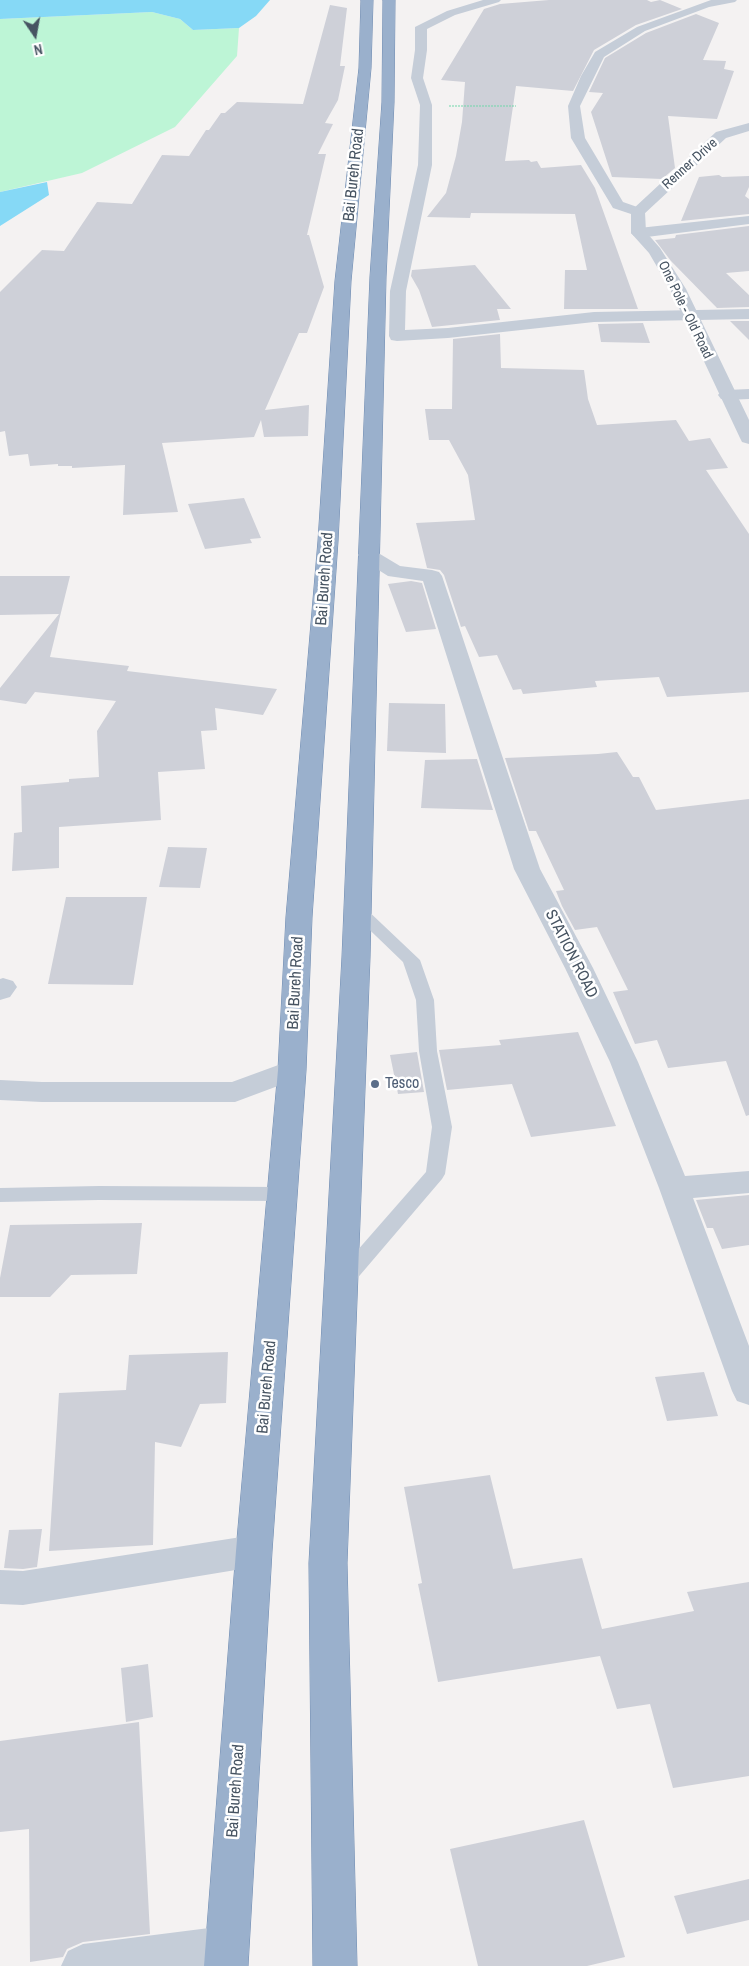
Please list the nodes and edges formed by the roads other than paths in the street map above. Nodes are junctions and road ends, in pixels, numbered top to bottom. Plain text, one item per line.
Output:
1 (367, 0) edge
2 (389, 0) edge
3 (495, 0) edge
4 (730, 0) edge
5 (749, 128) edge
6 (638, 212) junction
7 (749, 220) edge
8 (639, 233) junction
9 (749, 314) edge
10 (690, 316) junction
11 (749, 394) edge
12 (727, 395) junction
13 (749, 438) edge
14 (368, 555) junction
15 (357, 910) junction
16 (292, 1070) junction
17 (0, 1090) edge
18 (749, 1182) edge
19 (674, 1188) junction
20 (283, 1194) junction
21 (0, 1195) edge
22 (341, 1284) junction
23 (749, 1392) edge
24 (254, 1551) junction
25 (0, 1587) edge
26 (225, 1957) edge
27 (83, 1966) edge
28 (335, 1966) edge

1 - 16 highway, Bai Bureh Road
2 - 14 highway, Bai Bureh Road
3 - 10 street
4 - 6 street
5 - 6 street, Renner Drive
6 - 8 street
7 - 8 street
8 - 10 street, One Pole - Old Road
9 - 10 street
10 - 12 street, One Pole - Old Road
11 - 12 street
12 - 13 street, One Pole - Old Road
14 - 15 highway, Bai Bureh Road
14 - 19 street, STATION ROAD
15 - 22 highway, Bai Bureh Road
15 - 22 lane
16 - 17 street
16 - 20 highway, Bai Bureh Road
18 - 19 street
19 - 23 street, STATION ROAD
20 - 21 lane
20 - 24 highway, Bai Bureh Road
22 - 28 highway, Bai Bureh Road
24 - 25 street
24 - 26 highway, Bai Bureh Road
26 - 27 street

